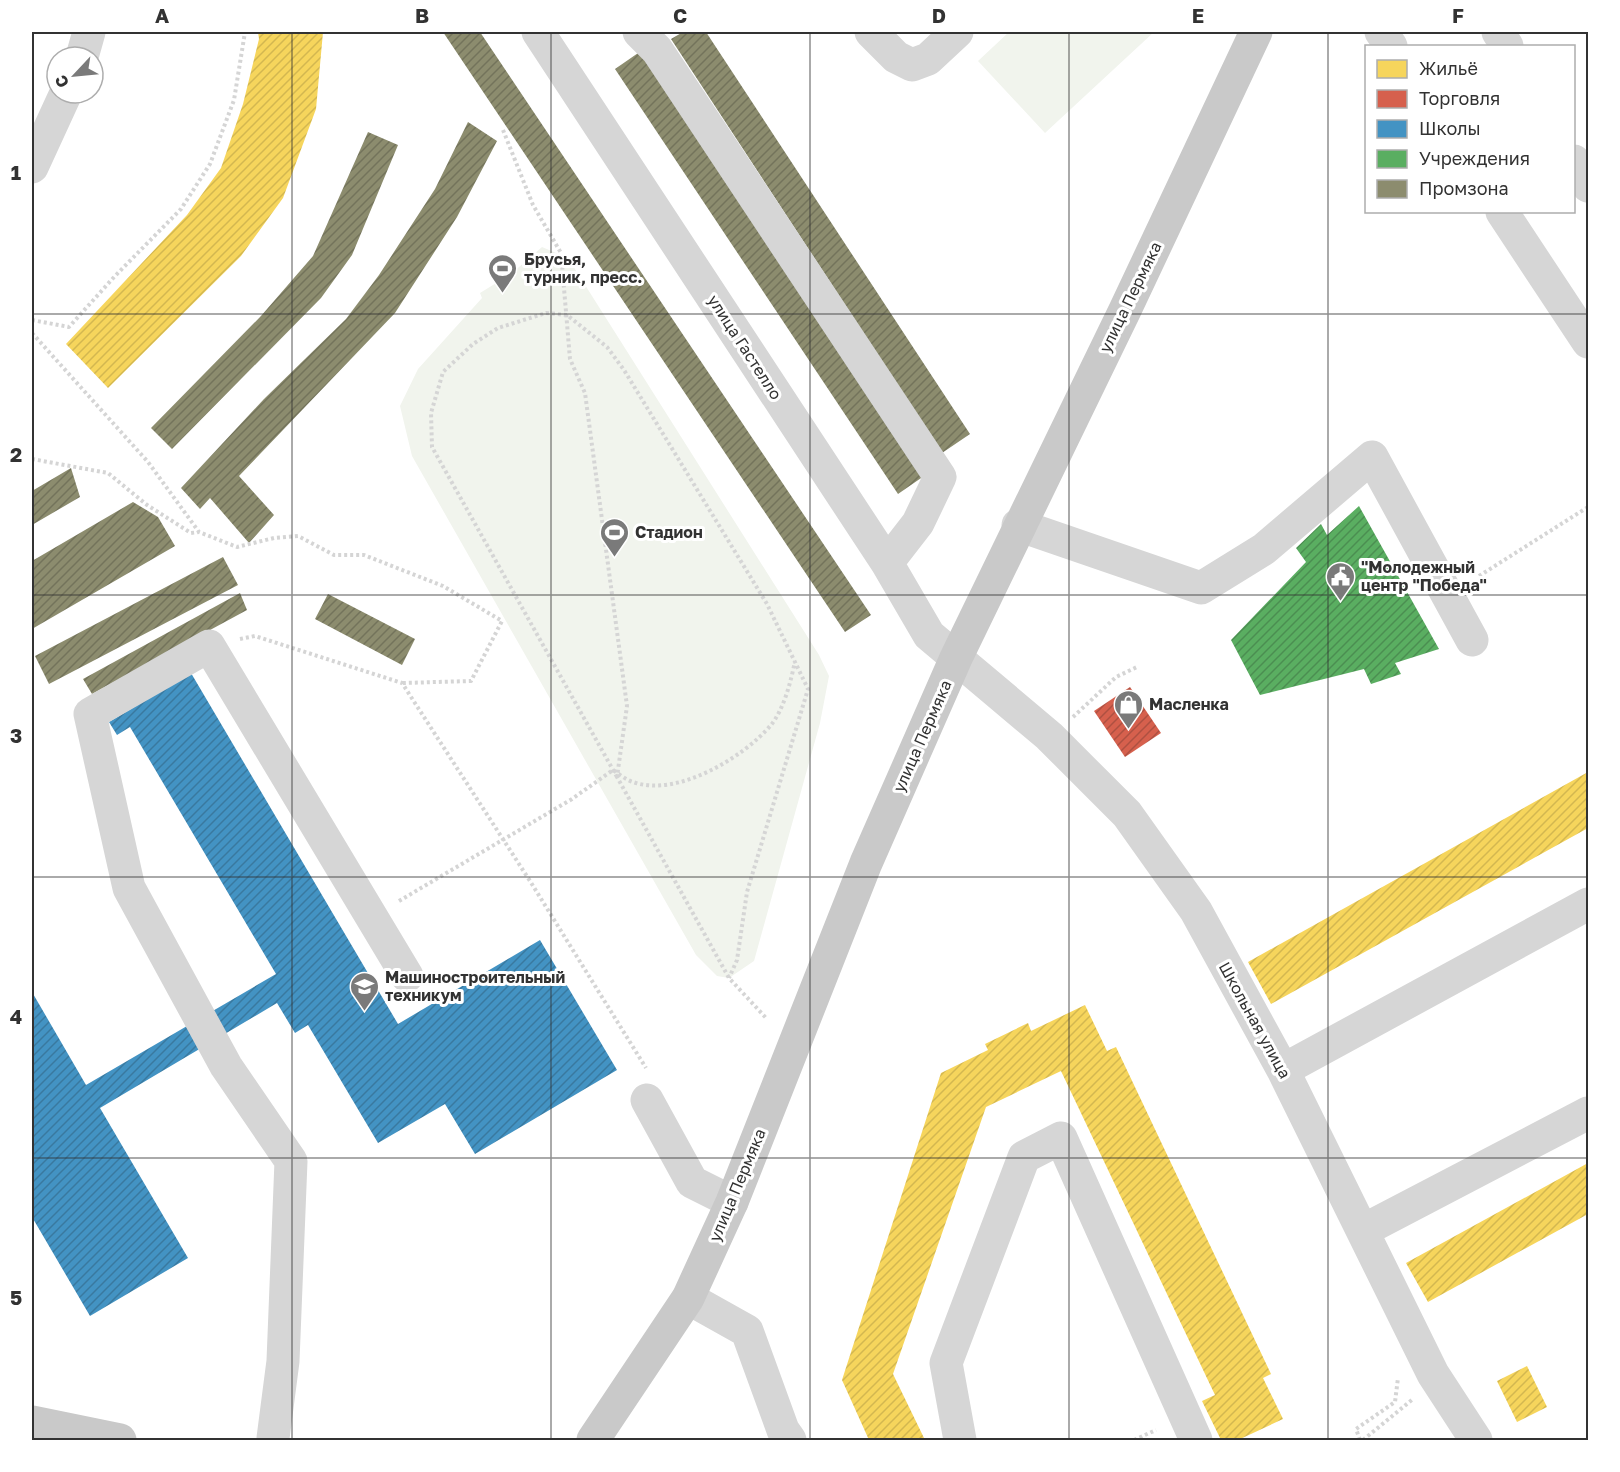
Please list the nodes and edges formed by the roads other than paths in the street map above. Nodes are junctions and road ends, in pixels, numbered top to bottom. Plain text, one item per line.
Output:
1 (538, 32) edge
2 (639, 32) edge
3 (871, 32) edge
4 (957, 32) edge
5 (1256, 32) edge
6 (1381, 32) edge
7 (1498, 32) edge
8 (1390, 45) edge
9 (1506, 45) edge
10 (60, 105) edge
11 (1575, 163) edge
12 (32, 167) edge
13 (1588, 186) edge
14 (1503, 213) edge
15 (1588, 342) edge
16 (1018, 525) junction
17 (887, 563) junction
18 (1472, 640) dead end
19 (956, 658) junction
20 (1588, 904) edge
21 (407, 976) dead end
22 (1283, 1070) junction
23 (649, 1089) road end
24 (1588, 1113) edge
25 (732, 1202) junction
26 (1364, 1230) junction
27 (688, 1298) junction
28 (45, 1430) edge
29 (273, 1438) dead end
30 (120, 1440) edge
31 (593, 1440) edge
32 (790, 1440) edge
33 (960, 1440) edge
34 (1196, 1440) edge
35 (1476, 1440) edge

1 - 17 street, улица Гастелло
2 - 17 street
3 - 4 street
5 - 16 main road, улица Пермяка
6 - 8 street
7 - 9 street
10 - 12 street
11 - 13 street
14 - 15 street
16 - 18 street
16 - 19 main road, улица Пермяка
17 - 19 street, улица Гастелло
19 - 22 street, Школьная улица
19 - 25 main road, улица Пермяка
20 - 22 street
21 - 29 street
22 - 26 street, Школьная улица
23 - 25 street
24 - 26 street
25 - 27 main road, улица Пермяка
26 - 35 street, Школьная улица
27 - 31 main road, улица Пермяка
27 - 32 street
28 - 30 main road
33 - 34 street

